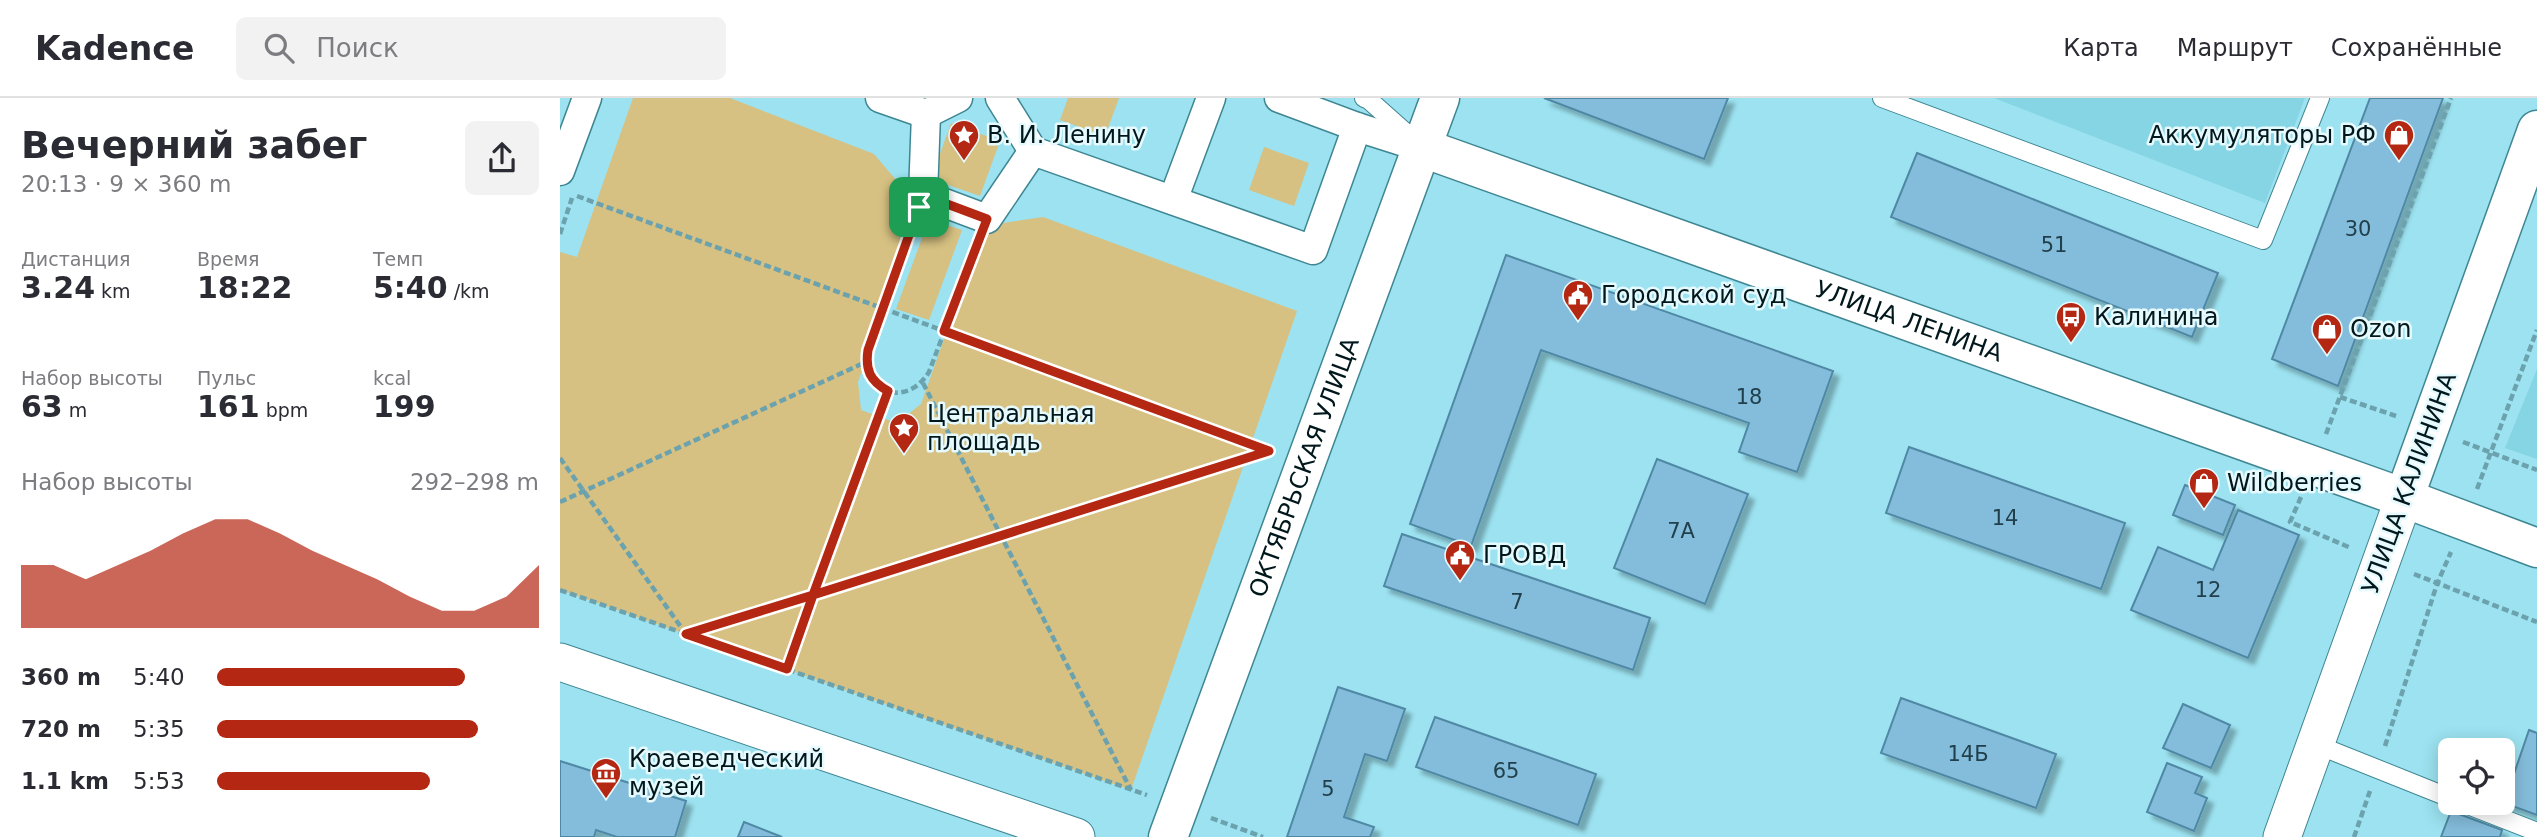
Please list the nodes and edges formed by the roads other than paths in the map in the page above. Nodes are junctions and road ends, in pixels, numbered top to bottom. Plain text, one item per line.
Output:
1 (587, 98) edge
2 (880, 98) edge
3 (958, 98) edge
4 (1000, 98) edge
5 (1211, 98) edge
6 (1279, 98) edge
7 (1440, 98) edge
8 (1882, 98) edge
9 (2319, 98) edge
10 (1366, 99) edge
11 (926, 114) junction
12 (1357, 127) junction
13 (2537, 130) edge
14 (1423, 148) junction
15 (1033, 151) junction
16 (567, 186) edge
17 (1173, 200) junction
18 (2404, 498) junction
19 (2537, 548) edge
20 (560, 662) edge
21 (2315, 744) junction
22 (2438, 793) edge
23 (2494, 815) edge
24 (1173, 822) edge
25 (2537, 832) edge
26 (1076, 837) edge
27 (2281, 837) edge

1 - 16 street
2 - 11 street
3 - 11 street
4 - 15 street
5 - 17 street
6 - 12 street, УЛИЦА ЛЕНИНА
7 - 14 street, ОКТЯБРЬСКАЯ УЛИЦА
8 - 9 lane
10 - 14 lane
11 - 15 street
12 - 14 street, УЛИЦА ЛЕНИНА
12 - 17 street
13 - 18 street, УЛИЦА КАЛИНИНА
14 - 18 street, УЛИЦА ЛЕНИНА
14 - 24 street, ОКТЯБРЬСКАЯ УЛИЦА
15 - 17 street
18 - 19 street, УЛИЦА ЛЕНИНА
18 - 21 street, УЛИЦА КАЛИНИНА
20 - 26 street
21 - 22 lane
21 - 27 street, УЛИЦА КАЛИНИНА
23 - 25 lane

